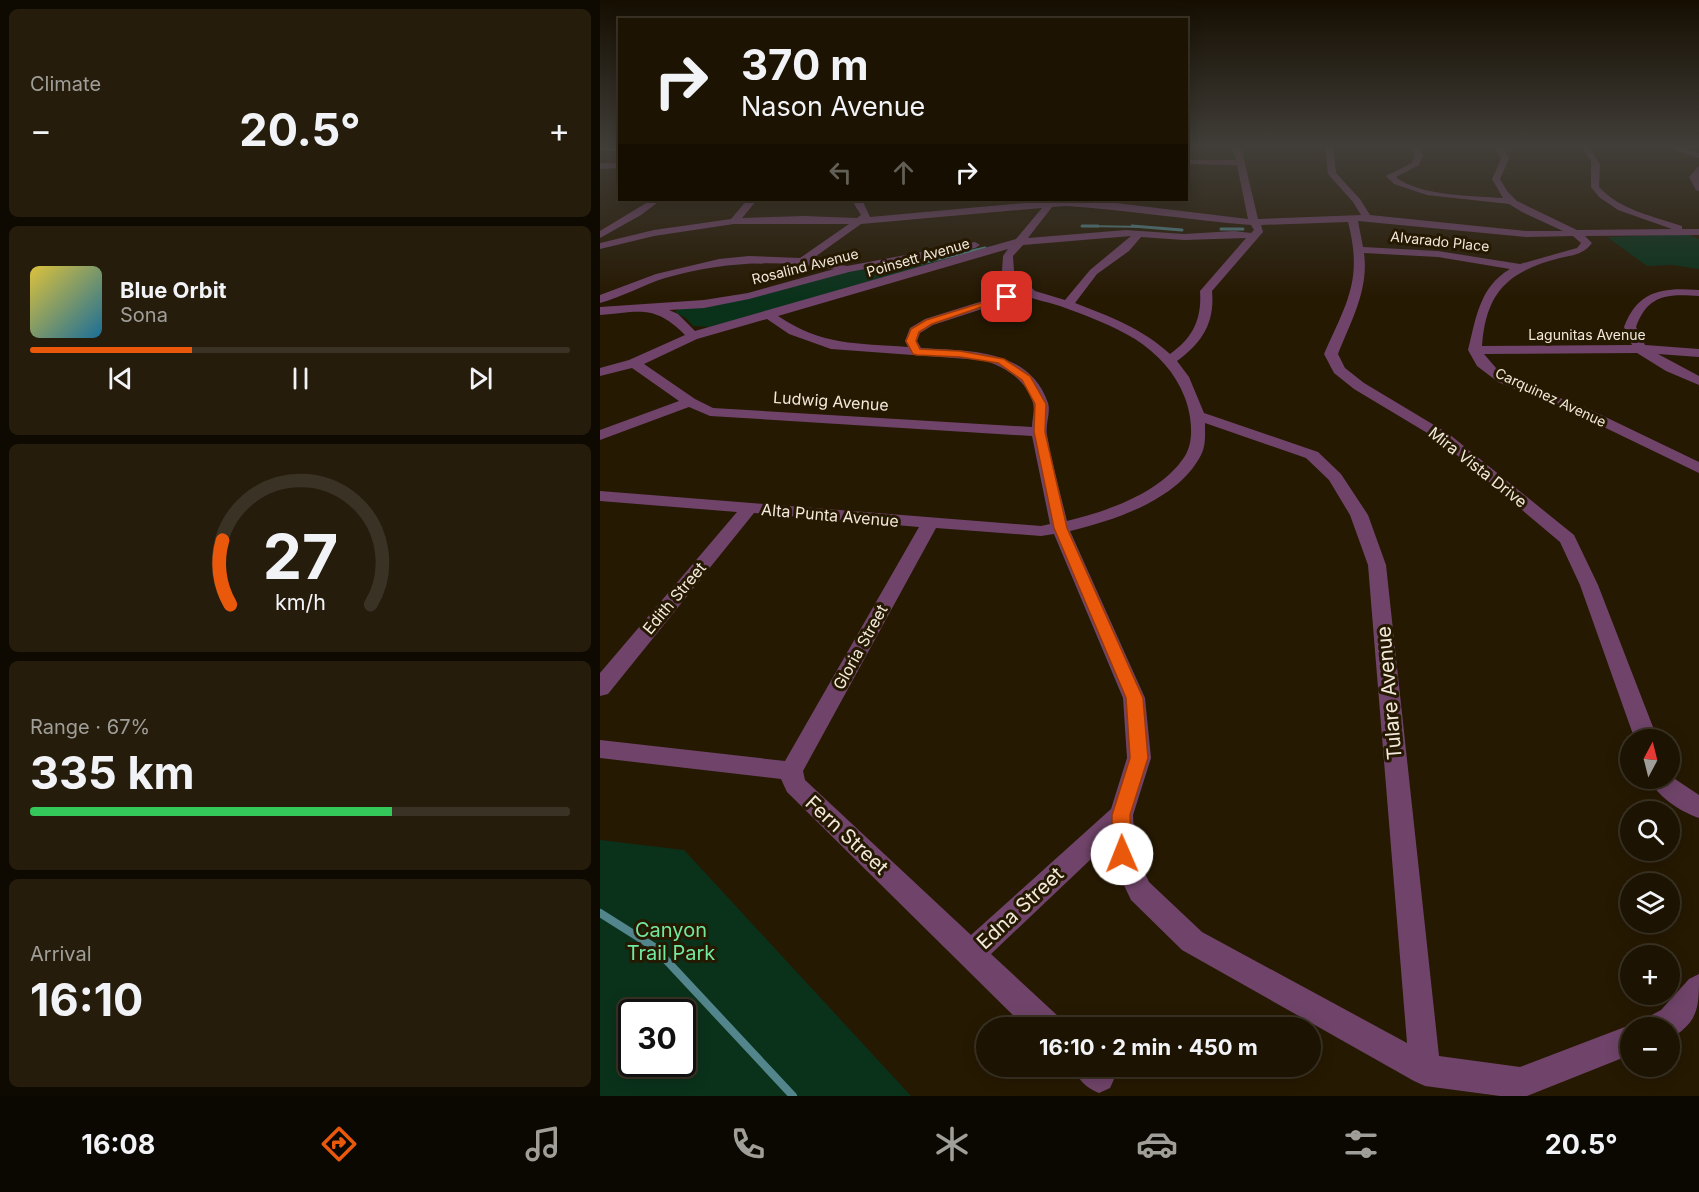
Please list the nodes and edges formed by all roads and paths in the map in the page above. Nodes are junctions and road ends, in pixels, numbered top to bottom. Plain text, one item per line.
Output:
1 (1247, 196) edge
2 (1353, 196) edge
3 (1453, 196) edge
4 (1507, 196) edge
5 (1603, 196) edge
6 (655, 201) edge
7 (751, 201) edge
8 (860, 201) edge
9 (965, 201) edge
10 (1512, 201) junction
11 (1052, 202) edge
12 (1150, 205) edge
13 (975, 211) junction
14 (1359, 218) junction
15 (734, 221) junction
16 (859, 221) junction
17 (1256, 223) junction
18 (1686, 231) junction
19 (1699, 231) edge
20 (1138, 234) junction
21 (600, 235) edge
22 (1575, 235) junction
23 (1254, 236) junction
24 (1699, 236) edge
25 (1017, 242) junction
26 (600, 246) edge
27 (1357, 250) junction
28 (802, 261) junction
29 (1519, 267) junction
30 (848, 269) junction
31 (1026, 291) junction
32 (1699, 293) edge
33 (600, 299) edge
34 (1067, 304) junction
35 (656, 309) junction
36 (600, 311) edge
37 (768, 314) junction
38 (693, 336) junction
39 (1640, 349) junction
40 (1475, 350) junction
41 (917, 352) junction
42 (1699, 353) edge
43 (1170, 360) junction
44 (634, 363) junction
45 (600, 372) edge
46 (1699, 381) edge
47 (690, 402) junction
48 (1199, 416) junction
49 (1039, 432) junction
50 (600, 435) edge
51 (1699, 468) edge
52 (600, 496) edge
53 (749, 508) junction
54 (930, 523) junction
55 (1060, 528) junction
56 (600, 688) edge
57 (1643, 729) edge
58 (600, 749) edge
59 (791, 771) junction
60 (1672, 789) edge
61 (1699, 808) edge
62 (1121, 815) junction
63 (972, 952) junction
64 (1699, 989) edge
65 (1037, 1017) edge
66 (1675, 1017) edge
67 (1620, 1045) edge
68 (1425, 1070) junction
69 (1521, 1090) edge

1 - 17 street
2 - 14 street, Mira Vista Drive
3 - 10 street
4 - 10 street
5 - 18 street
6 - 21 street
7 - 15 street
8 - 16 street
9 - 13 street
10 - 22 street
11 - 12 street
11 - 13 street
11 - 25 street
12 - 17 street
13 - 16 street
14 - 17 street
14 - 22 street
14 - 27 street, Mira Vista Drive
15 - 16 street
15 - 26 street
16 - 28 street
17 - 23 street
18 - 19 street
18 - 22 street
18 - 24 street
20 - 23 street, Poinsett Avenue
20 - 25 street, Poinsett Avenue
20 - 34 street
22 - 29 street
23 - 43 street
25 - 30 street, Rosalind Avenue
25 - 31 street
25 - 37 street, Poinsett Avenue
27 - 29 street, Alvarado Place
27 - 57 street, Mira Vista Drive
28 - 30 street
28 - 33 street
29 - 40 street
30 - 35 street, Rosalind Avenue
31 - 34 street
31 - 41 street
32 - 39 street
34 - 43 street
35 - 36 street, Rosalind Avenue
35 - 38 street
37 - 38 street, Poinsett Avenue
37 - 41 street
38 - 44 street, Poinsett Avenue
39 - 40 street, Lagunitas Avenue
39 - 42 street, Lagunitas Avenue
39 - 46 street
40 - 51 street, Carquinez Avenue
41 - 49 street
43 - 48 street
44 - 45 street, Poinsett Avenue
44 - 47 street, Ludwig Avenue
47 - 49 street, Ludwig Avenue
47 - 50 street
48 - 55 street, Alta Punta Avenue
48 - 68 street, Tulare Avenue
49 - 55 street
52 - 53 street, Alta Punta Avenue
53 - 54 street, Alta Punta Avenue
53 - 56 street, Edith Street
54 - 55 street, Alta Punta Avenue
54 - 59 street, Gloria Street
55 - 62 street
58 - 59 street
59 - 63 street, Fern Street
60 - 61 street
62 - 63 street, Edna Street
62 - 68 street
63 - 65 street, Fern Street
64 - 66 street
67 - 69 street
68 - 69 street

